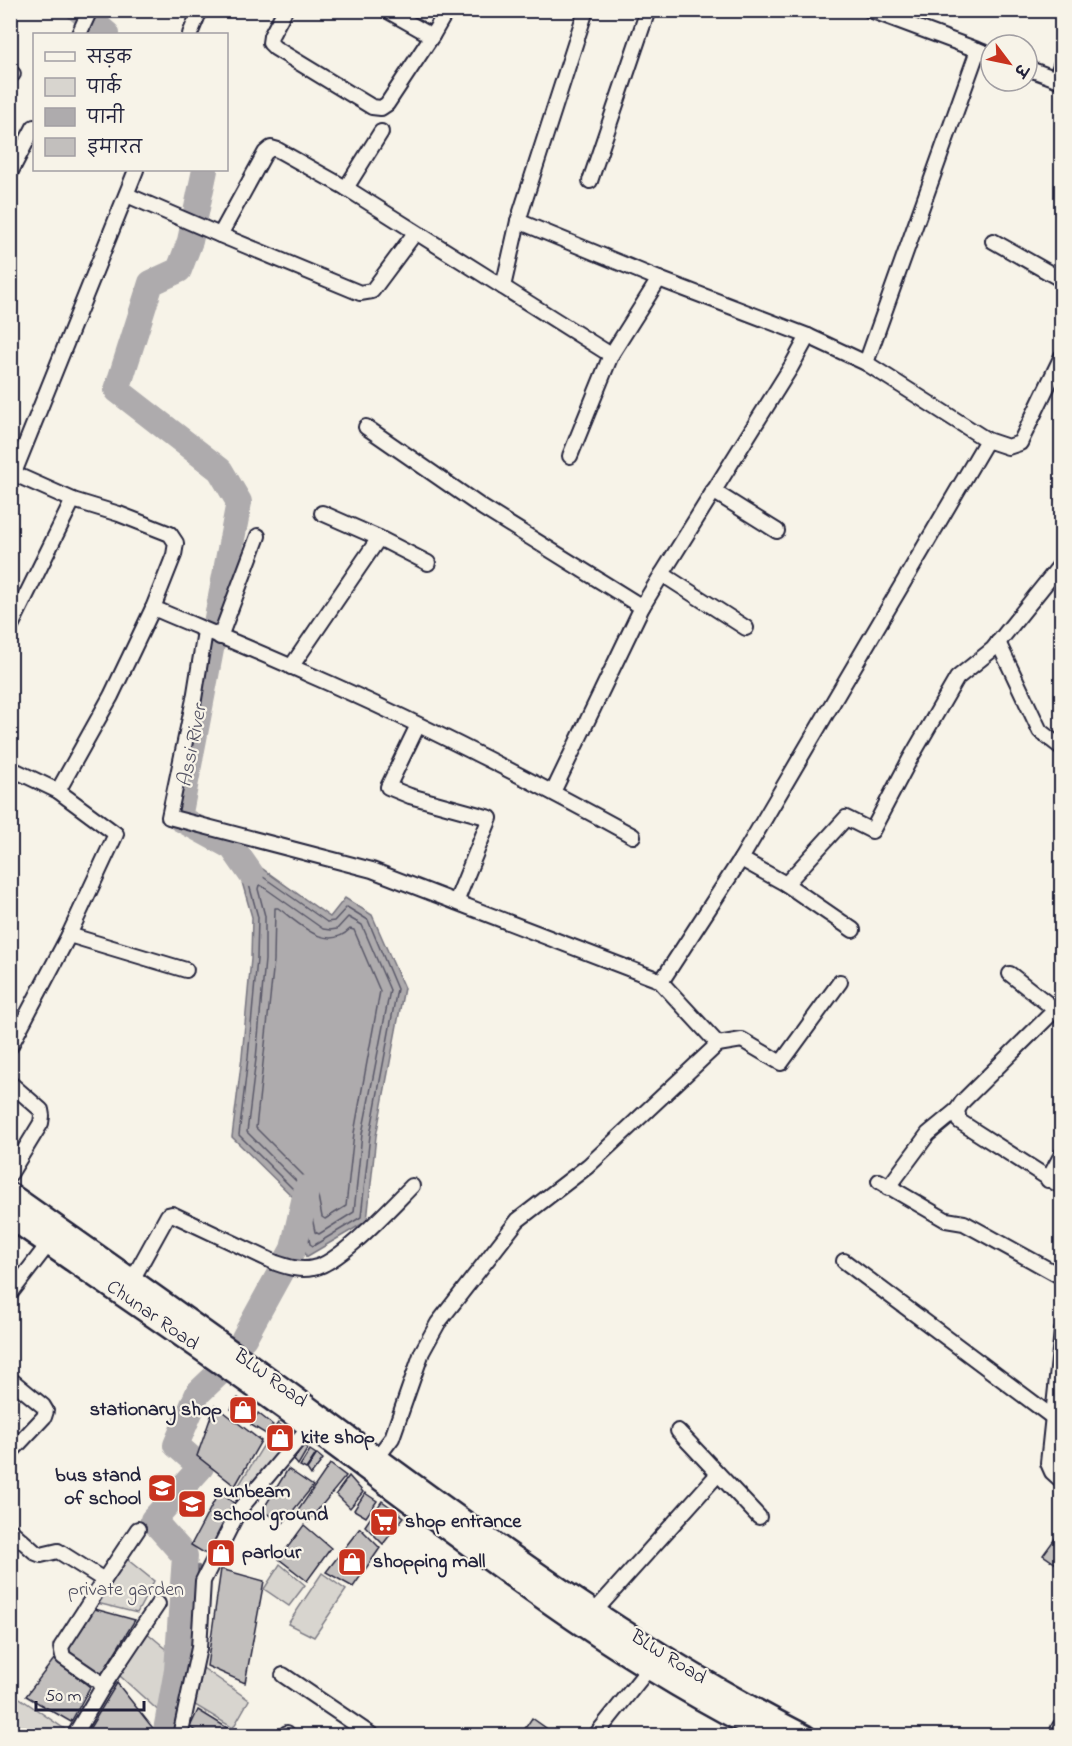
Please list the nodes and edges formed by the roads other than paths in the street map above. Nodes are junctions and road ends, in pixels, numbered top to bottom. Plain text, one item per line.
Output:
1 (90, 10) edge
2 (200, 10) edge
3 (285, 10) edge
4 (386, 10) edge
5 (447, 10) edge
6 (586, 10) edge
7 (648, 10) edge
8 (870, 10) edge
9 (79, 33) edge
10 (190, 33) edge
11 (432, 36) junction
12 (979, 50) edge
13 (1062, 62) edge
14 (979, 68) edge
15 (1039, 72) edge
16 (1059, 80) edge
17 (33, 129) edge
18 (381, 132) dead end
19 (136, 171) edge
20 (10, 173) edge
21 (590, 181) dead end
22 (346, 188) junction
23 (126, 195) junction
24 (518, 221) junction
25 (415, 233) junction
26 (220, 235) junction
27 (993, 241) dead end
28 (659, 279) junction
29 (1062, 280) edge
30 (502, 287) junction
31 (808, 336) junction
32 (612, 355) junction
33 (1062, 356) edge
34 (866, 363) junction
35 (366, 427) dead end
36 (987, 440) junction
37 (570, 456) dead end
38 (12, 472) edge
39 (713, 490) junction
40 (73, 500) junction
41 (322, 513) dead end
42 (777, 531) dead end
43 (258, 536) dead end
44 (379, 538) junction
45 (428, 563) dead end
46 (1062, 563) edge
47 (663, 574) junction
48 (10, 595) edge
49 (25, 600) junction
50 (642, 607) junction
51 (153, 609) junction
52 (10, 628) edge
53 (746, 628) dead end
54 (205, 631) junction
55 (220, 637) junction
56 (998, 642) junction
57 (291, 666) junction
58 (418, 725) junction
59 (1062, 748) edge
60 (10, 768) edge
61 (58, 791) junction
62 (553, 792) junction
63 (633, 836) dead end
64 (741, 859) junction
65 (786, 884) junction
66 (456, 902) junction
67 (853, 930) dead end
68 (69, 935) junction
69 (186, 970) dead end
70 (1010, 974) dead end
71 (659, 980) junction
72 (840, 982) dead end
73 (1058, 1012) edge
74 (718, 1044) junction
75 (10, 1047) edge
76 (10, 1083) edge
77 (957, 1110) junction
78 (1062, 1154) edge
79 (10, 1174) edge
80 (1048, 1180) junction
81 (412, 1186) dead end
82 (1062, 1187) edge
83 (10, 1194) edge
84 (10, 1217) edge
85 (54, 1236) junction
86 (844, 1261) dead end
87 (1062, 1277) edge
88 (132, 1280) junction
89 (10, 1294) edge
90 (1062, 1331) edge
91 (216, 1351) junction
92 (10, 1379) edge
93 (1052, 1416) junction
94 (314, 1421) junction
95 (678, 1431) dead end
96 (10, 1453) edge
97 (376, 1458) junction
98 (718, 1474) junction
99 (1062, 1481) edge
100 (759, 1517) dead end
101 (138, 1529) dead end
102 (10, 1530) edge
103 (499, 1556) junction
104 (104, 1580) junction
105 (158, 1604) dead end
106 (595, 1611) junction
107 (655, 1661) junction
108 (283, 1674) dead end
109 (104, 1685) junction
110 (1062, 1729) edge
111 (356, 1731) edge
112 (74, 1736) edge
113 (180, 1736) edge
114 (373, 1736) edge
115 (595, 1736) edge
116 (771, 1736) edge
117 (805, 1736) edge
118 (1059, 1736) edge

1 - 9 street
2 - 10 street
3 - 11 street
4 - 11 street
5 - 11 street
6 - 24 street
7 - 21 street
8 - 12 street
13 - 16 street
14 - 34 street
15 - 16 street
17 - 20 street
18 - 22 street
19 - 23 street
22 - 25 street
22 - 26 street
23 - 26 street
23 - 38 street
24 - 28 street
24 - 30 street
25 - 26 street
25 - 30 street
27 - 29 street
28 - 31 street
28 - 32 street
30 - 32 street
31 - 34 street
31 - 39 street
32 - 37 street
33 - 36 street
34 - 36 street
35 - 50 street
36 - 64 street
38 - 40 street
39 - 42 street
39 - 47 street
40 - 49 street
40 - 51 street
41 - 44 street
43 - 55 street
44 - 45 street
44 - 57 street
46 - 56 street
47 - 50 street
47 - 53 street
48 - 49 street
49 - 52 street
50 - 62 street
51 - 54 street
51 - 61 street
54 - 55 street
54 - 66 street
55 - 57 street
56 - 59 street
56 - 65 street
57 - 58 street
58 - 62 street
58 - 66 street
60 - 61 street
61 - 68 street
62 - 63 street
64 - 65 street
64 - 71 street
65 - 67 street
66 - 71 street
68 - 69 street
68 - 75 street
70 - 73 street
71 - 74 street
72 - 74 street
73 - 77 street
74 - 97 street
76 - 79 street
77 - 80 street
77 - 87 street
78 - 80 street
80 - 82 street
81 - 88 street
83 - 85 main road, BLW Road
84 - 85 main road, Chunar Road
85 - 88 main road, BLW Road
85 - 89 street
85 - 91 main road, Chunar Road
86 - 93 street
88 - 91 main road, BLW Road
90 - 93 street
91 - 94 main road, BLW Road
92 - 96 street
93 - 99 street
94 - 97 main road, BLW Road
94 - 103 main road
94 - 113 street
95 - 98 street
97 - 103 main road, BLW Road
98 - 100 street
98 - 106 street
101 - 104 street
102 - 104 street
103 - 106 main road, BLW Road
103 - 107 main road
104 - 109 street
105 - 109 street
106 - 107 main road, BLW Road
107 - 115 street
107 - 116 main road
107 - 117 main road, BLW Road
108 - 111 street
109 - 112 street
110 - 118 street
111 - 114 street

